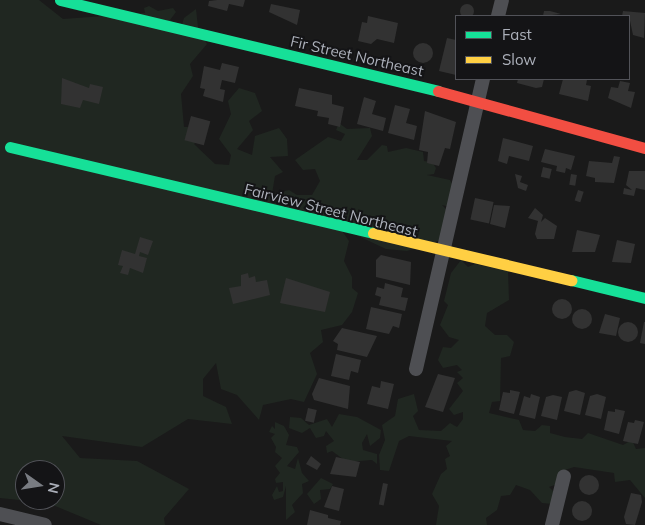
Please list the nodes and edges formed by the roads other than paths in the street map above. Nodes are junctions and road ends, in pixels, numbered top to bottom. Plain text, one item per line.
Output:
1 (60, 0) edge
2 (502, 0) edge
3 (498, 15) edge
4 (483, 80) edge
5 (478, 101) junction
6 (10, 148) dead end
7 (645, 148) edge
8 (441, 251) junction
9 (645, 298) edge
10 (416, 369) dead end
11 (564, 476) dead end
12 (0, 514) edge
13 (45, 525) edge
14 (552, 525) edge

1 - 5 street, Fir Street Northeast
2 - 3 street
4 - 5 street
5 - 7 street, Fir Street Northeast
5 - 8 street
6 - 8 street, Fairview Street Northeast
8 - 9 street, Fairview Street Northeast
8 - 10 street
11 - 14 street
12 - 13 street

